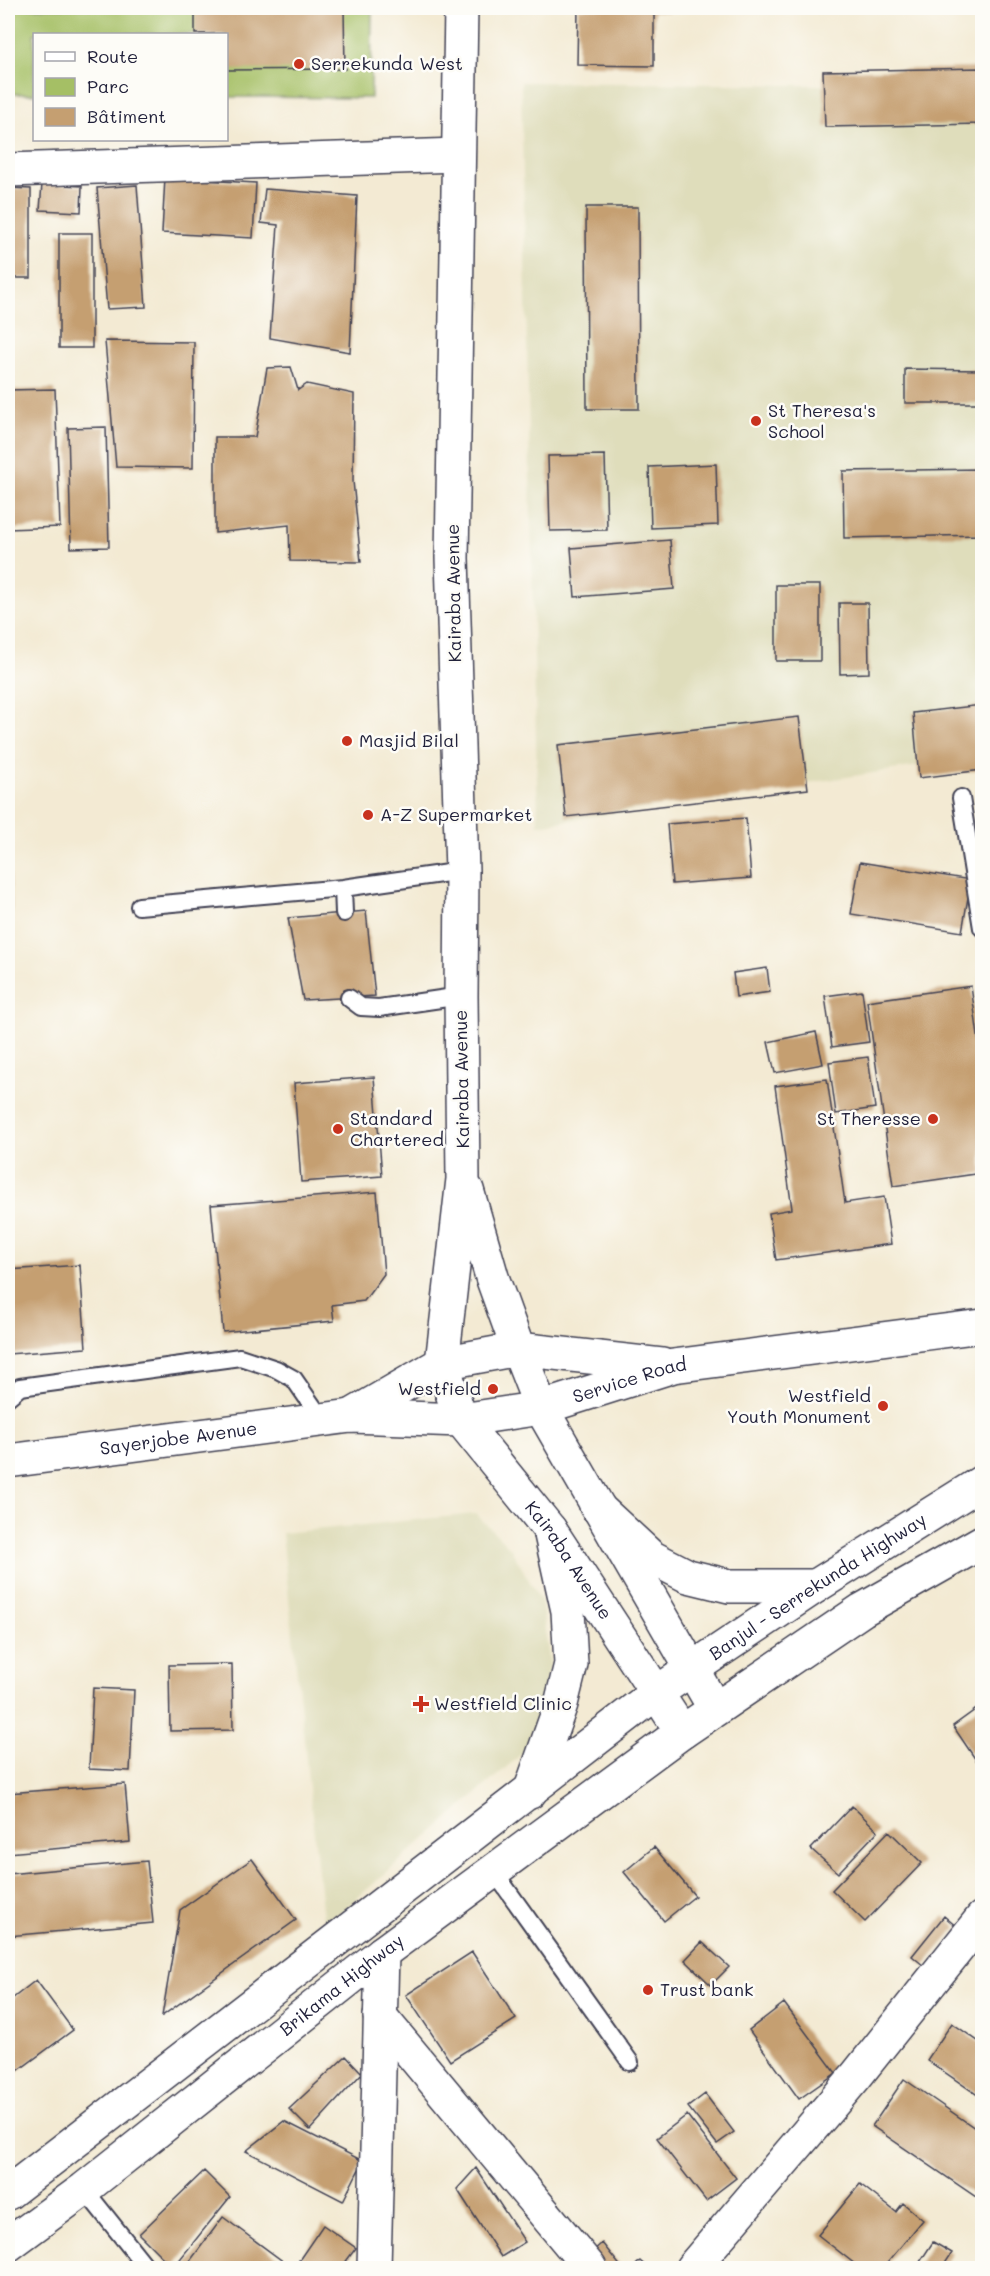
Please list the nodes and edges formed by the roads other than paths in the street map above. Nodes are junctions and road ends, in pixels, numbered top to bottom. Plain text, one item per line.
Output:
1 (461, 8) edge
2 (458, 155) junction
3 (8, 170) edge
4 (961, 798) dead end
5 (462, 871) junction
6 (343, 888) junction
7 (139, 906) dead end
8 (344, 913) dead end
9 (982, 928) edge
10 (460, 996) junction
11 (349, 998) dead end
12 (463, 1179) junction
13 (982, 1326) edge
14 (518, 1348) junction
15 (442, 1363) junction
16 (673, 1366) junction
17 (8, 1397) edge
18 (541, 1408) junction
19 (337, 1419) junction
20 (461, 1420) junction
21 (8, 1461) edge
22 (982, 1482) edge
23 (596, 1506) junction
24 (550, 1530) junction
25 (982, 1542) edge
26 (816, 1586) junction
27 (692, 1669) junction
28 (656, 1693) junction
29 (715, 1709) junction
30 (682, 1732) junction
31 (530, 1792) junction
32 (493, 1870) junction
33 (982, 1918) edge
34 (382, 1953) junction
35 (380, 2016) junction
36 (630, 2062) dead end
37 (84, 2189) junction
38 (8, 2193) edge
39 (8, 2245) edge
40 (147, 2268) edge
41 (374, 2268) edge
42 (591, 2268) edge
43 (692, 2268) edge

1 - 2 main road, Kairaba Avenue
2 - 3 main road
2 - 5 main road, Kairaba Avenue
4 - 9 lane
5 - 6 lane
5 - 10 main road, Kairaba Avenue
6 - 7 lane
6 - 8 lane
10 - 11 lane
10 - 12 main road, Kairaba Avenue
12 - 14 main road, Kairaba Avenue
12 - 15 main road, Kairaba Avenue
13 - 16 main road
14 - 15 main road, Sayerjobe Avenue
14 - 16 main road, Service Road
14 - 18 main road, Kairaba Avenue
15 - 19 main road, Sayerjobe Avenue
15 - 20 main road, Kairaba Avenue
16 - 18 main road, Service Road
17 - 19 lane
18 - 20 main road, Sayerjobe Avenue
18 - 23 main road, Kairaba Avenue
19 - 20 main road, Sayerjobe Avenue
19 - 21 main road, Sayerjobe Avenue
20 - 24 main road, Kairaba Avenue
22 - 26 main road, Banjul - Serrekunda Highway
23 - 26 main road
23 - 27 main road, Kairaba Avenue
24 - 28 main road, Kairaba Avenue
24 - 31 main road
25 - 29 main road
26 - 27 main road, Banjul - Serrekunda Highway
27 - 28 main road, Banjul - Serrekunda Highway
27 - 29 main road, Kairaba Avenue
28 - 30 main road, Kairaba Avenue
28 - 31 main road
29 - 30 main road
30 - 32 main road, Brikama Highway
31 - 38 main road
32 - 34 main road, Brikama Highway
32 - 36 lane
33 - 43 main road
34 - 35 main road
34 - 37 main road, Brikama Highway
35 - 41 main road
35 - 42 main road
37 - 39 main road, Brikama Highway
37 - 40 lane

